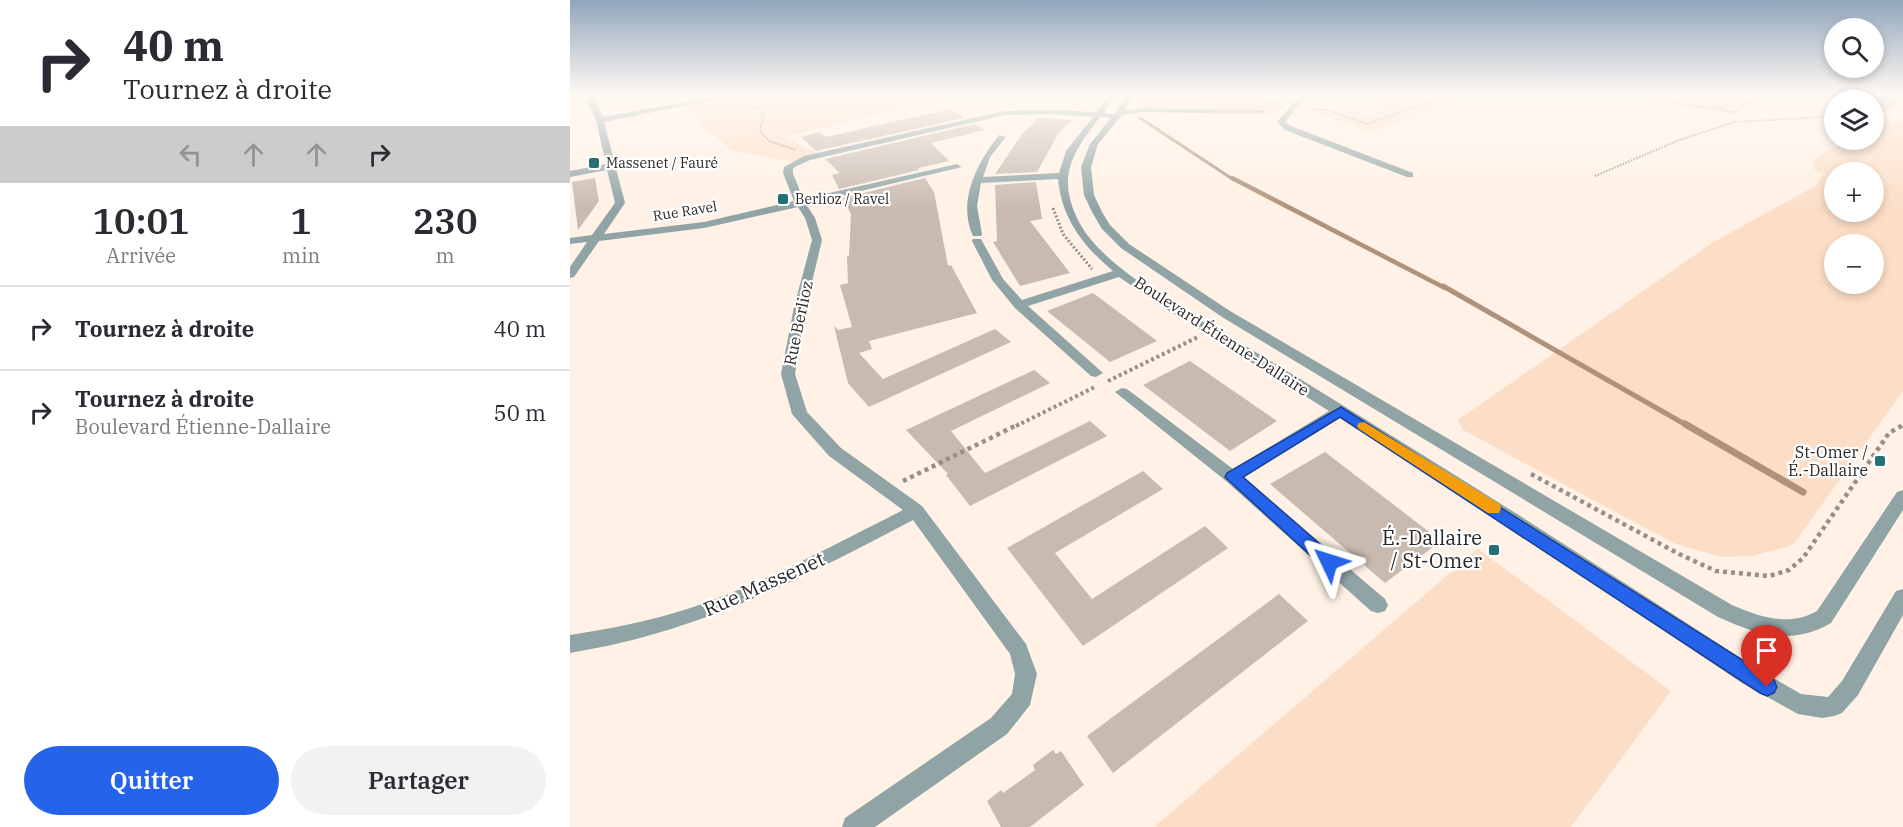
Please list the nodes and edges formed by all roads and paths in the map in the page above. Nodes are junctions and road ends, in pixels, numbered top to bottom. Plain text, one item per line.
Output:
1 (603, 133) edge
2 (761, 133) edge
3 (912, 133) edge
4 (1006, 133) edge
5 (1083, 133) edge
6 (1103, 133) edge
7 (1300, 133) edge
8 (1702, 133) edge
9 (812, 156) junction
10 (612, 166) junction
11 (957, 167) dead end
12 (570, 174) edge
13 (1410, 175) dead end
14 (1064, 176) junction
15 (1595, 176) dead end
16 (977, 180) junction
17 (802, 203) junction
18 (595, 238) junction
19 (570, 241) edge
20 (1122, 272) junction
21 (570, 275) edge
22 (1019, 305) junction
23 (1199, 337) dead end
24 (1095, 373) dead end
25 (1122, 392) dead end
26 (1341, 411) junction
27 (1903, 425) edge
28 (1528, 472) dead end
29 (1232, 477) junction
30 (885, 489) junction
31 (1903, 496) edge
32 (916, 512) junction
33 (1903, 597) edge
34 (1378, 605) dead end
35 (570, 644) edge
36 (854, 827) edge

1 - 10 street
2 - 9 path
3 - 9 street, Rue Berlioz
4 - 16 street
5 - 14 street, Boulevard Étienne-Dallaire
6 - 31 street, Boulevard Étienne-Dallaire
7 - 13 street
8 - 15 path
9 - 17 street, Rue Berlioz
10 - 12 street
10 - 18 street
11 - 17 street, Rue Ravel
14 - 16 street
14 - 20 street, Boulevard Étienne-Dallaire
16 - 22 street
17 - 18 street, Rue Ravel
17 - 30 street, Rue Berlioz
18 - 19 street, Rue Ravel
18 - 21 street
20 - 22 street
20 - 26 street, Boulevard Étienne-Dallaire
22 - 24 street
23 - 30 path
25 - 29 street
26 - 29 street
26 - 33 street, Boulevard Étienne-Dallaire
27 - 28 path
29 - 34 street
30 - 32 street, Rue Berlioz
32 - 35 street, Rue Massenet
32 - 36 street, Rue Berlioz

